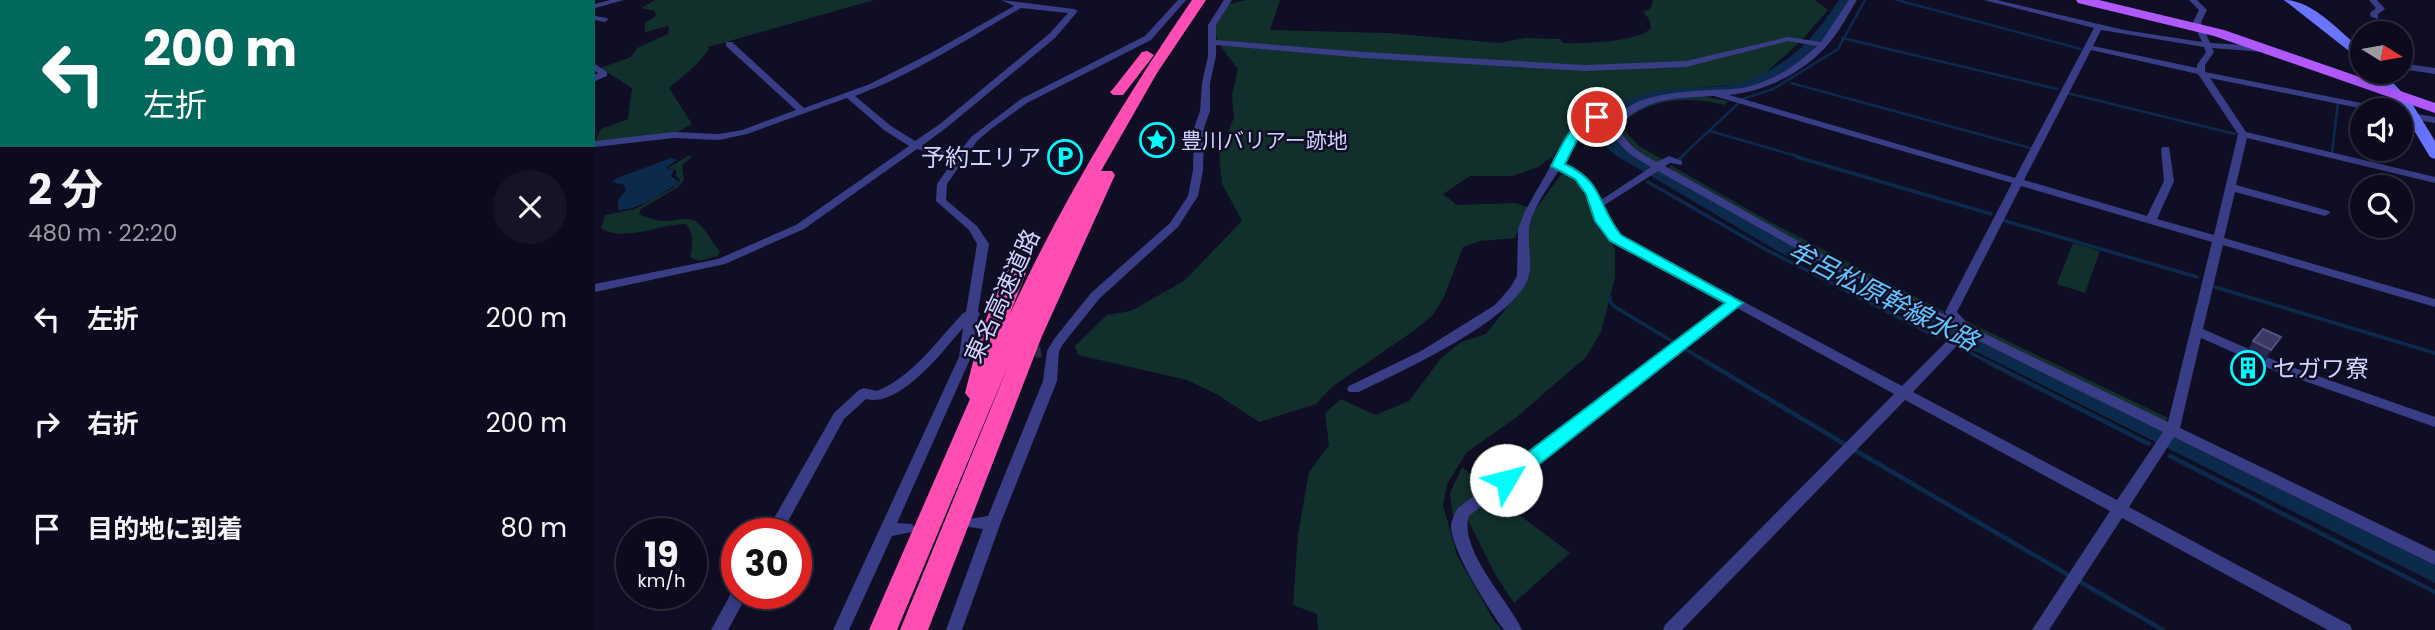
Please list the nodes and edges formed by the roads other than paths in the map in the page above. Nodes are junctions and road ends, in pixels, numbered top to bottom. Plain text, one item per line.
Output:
1 (620, 0) edge
2 (1005, 0) edge
3 (1182, 0) edge
4 (1198, 0) edge
5 (1212, 0) edge
6 (1228, 0) edge
7 (1853, 0) edge
8 (1988, 0) edge
9 (2083, 0) edge
10 (2193, 0) edge
11 (2290, 0) edge
12 (2374, 0) edge
13 (595, 6) edge
14 (1020, 6) junction
15 (2375, 17) dead end
16 (2098, 28) junction
17 (2200, 28) junction
18 (1212, 42) junction
19 (729, 44) dead end
20 (1818, 44) junction
21 (2208, 44) junction
22 (2088, 47) junction
23 (2350, 48) edge
24 (2268, 49) junction
25 (595, 67) edge
26 (2413, 68) edge
27 (2435, 71) edge
28 (2201, 73) junction
29 (595, 78) edge
30 (2387, 84) edge
31 (1118, 92) dead end
32 (1715, 93) junction
33 (2396, 94) junction
34 (850, 96) junction
35 (2398, 98) edge
36 (2350, 104) edge
37 (2435, 108) edge
38 (802, 111) junction
39 (2413, 117) edge
40 (1611, 119) junction
41 (2435, 120) edge
42 (2413, 124) edge
43 (2242, 134) junction
44 (595, 144) edge
45 (913, 146) junction
46 (2165, 149) dead end
47 (2435, 154) edge
48 (963, 156) junction
49 (1675, 162) dead end
50 (1558, 166) junction
51 (1655, 170) junction
52 (2435, 180) edge
53 (2017, 182) junction
54 (2230, 187) junction
55 (1597, 204) junction
56 (2325, 213) dead end
57 (2150, 221) junction
58 (2217, 240) junction
59 (1016, 273) dead end
60 (595, 288) edge
61 (1736, 303) junction
62 (2435, 303) edge
63 (974, 314) junction
64 (2197, 331) junction
65 (1963, 333) junction
66 (1354, 389) dead end
67 (1904, 394) junction
68 (2435, 422) edge
69 (2168, 435) junction
70 (960, 452) junction
71 (2120, 510) junction
72 (782, 518) edge
73 (993, 522) junction
74 (974, 523) dead end
75 (907, 528) dead end
76 (887, 530) junction
77 (2435, 558) edge
78 (731, 609) edge
79 (719, 630) edge
80 (841, 630) edge
81 (883, 630) edge
82 (914, 630) edge
83 (954, 630) edge
84 (1514, 630) edge
85 (1671, 630) edge
86 (2040, 630) edge
87 (2344, 630) edge

1 - 13 street
2 - 14 street
3 - 48 street
4 - 31 highway
4 - 70 highway, 東名高速道路
5 - 82 highway, 東名高速道路
6 - 18 street
7 - 20 street
8 - 16 street
9 - 17 main road
10 - 17 street
11 - 23 main road
12 - 15 street
14 - 34 street
14 - 45 street
16 - 21 street
16 - 22 street
17 - 21 street
17 - 24 main road
18 - 20 street
18 - 73 street
19 - 38 street
20 - 32 street
21 - 24 street
21 - 28 street
22 - 28 street
22 - 53 street
24 - 33 main road
25 - 29 street
26 - 27 street
28 - 36 street
28 - 43 street
30 - 33 main road
32 - 40 street
32 - 53 street
33 - 35 main road
33 - 37 main road
34 - 38 street
34 - 45 street
38 - 44 street
39 - 41 street
40 - 50 street
40 - 51 street
42 - 47 main road
43 - 52 street
43 - 54 street
45 - 48 street
45 - 60 street
46 - 57 street
48 - 63 street
49 - 51 street
50 - 55 street
50 - 66 street
51 - 55 street
51 - 65 street
53 - 57 street
53 - 65 street
54 - 56 street
54 - 58 street
55 - 61 street
57 - 58 street
58 - 62 street
58 - 64 street
59 - 70 highway
61 - 67 street
61 - 84 street
63 - 72 street
63 - 76 street
64 - 68 street
64 - 69 street
65 - 67 street
65 - 69 street
67 - 71 street
67 - 85 street
69 - 71 street
69 - 77 street
70 - 81 highway, 東名高速道路
71 - 86 street
71 - 87 street
73 - 74 street
73 - 83 street
75 - 76 street
76 - 80 street
78 - 79 street

